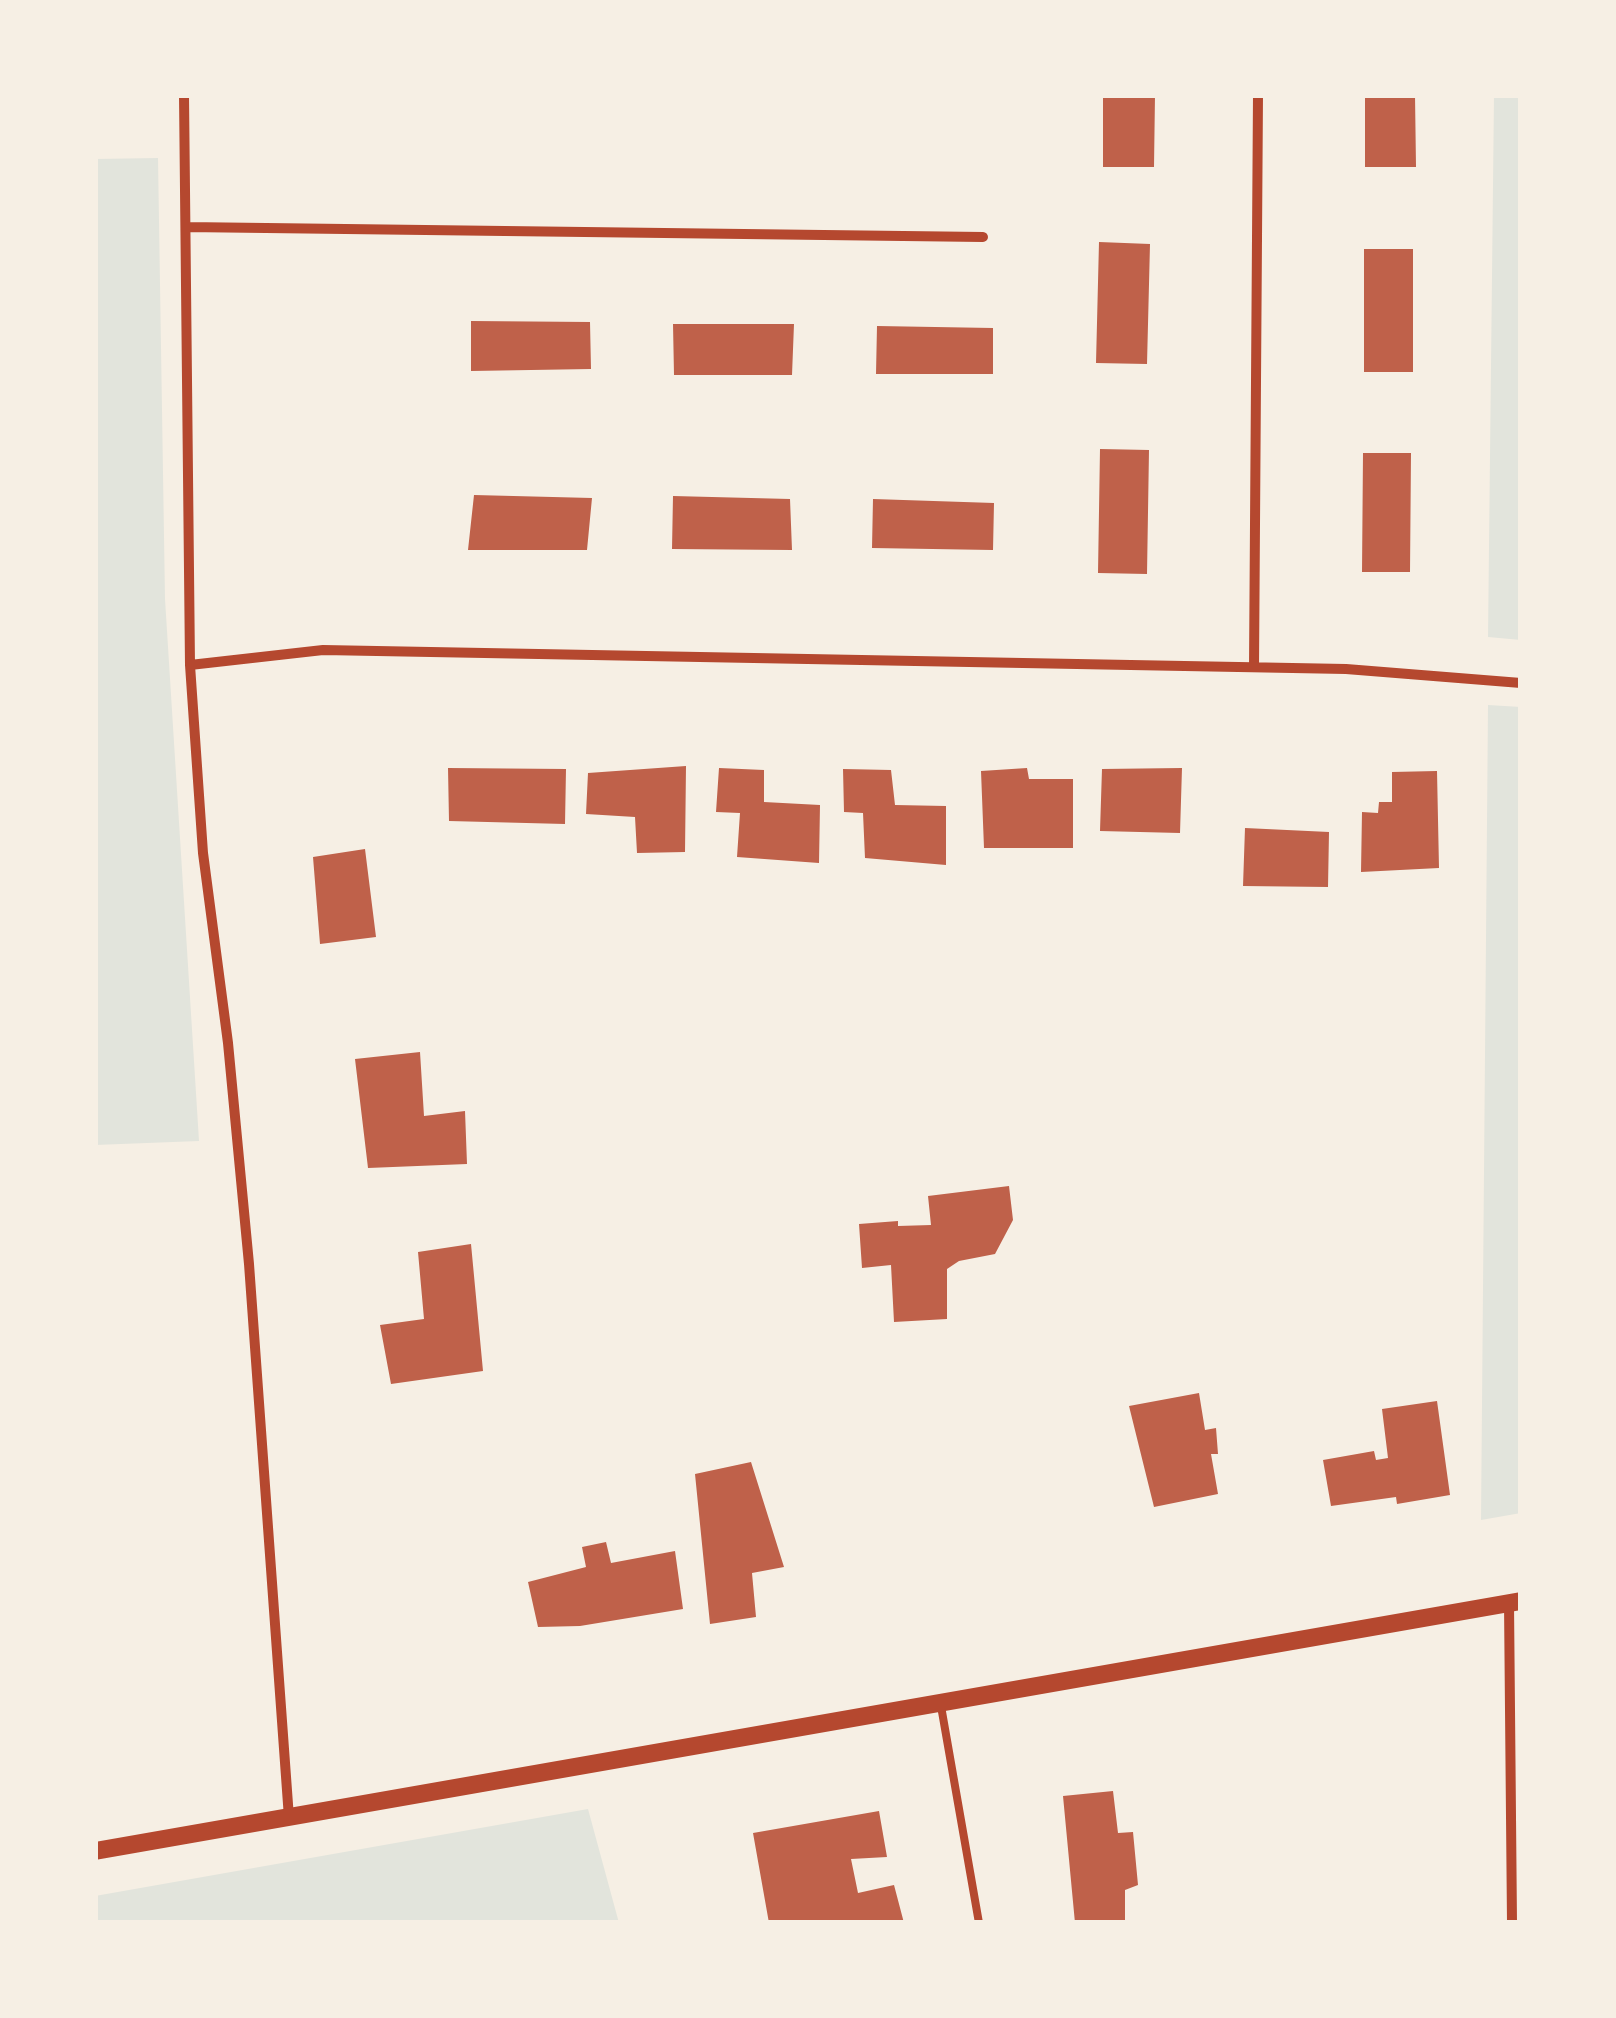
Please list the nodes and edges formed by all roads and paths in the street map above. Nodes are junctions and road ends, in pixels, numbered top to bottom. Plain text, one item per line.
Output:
1 (184, 95) edge
2 (1258, 95) edge
3 (186, 227) junction
4 (983, 237) dead end
5 (190, 665) junction
6 (1254, 668) junction
7 (1521, 683) edge
8 (1515, 1602) edge
9 (941, 1704) junction
10 (290, 1818) junction
11 (95, 1852) edge
12 (980, 1923) edge
13 (1512, 1923) edge

1 - 3 street
2 - 6 street
3 - 4 street
3 - 5 street
5 - 6 street
5 - 10 street
6 - 7 street
8 - 9 street
8 - 13 street
9 - 10 street
9 - 12 lane
10 - 11 street

